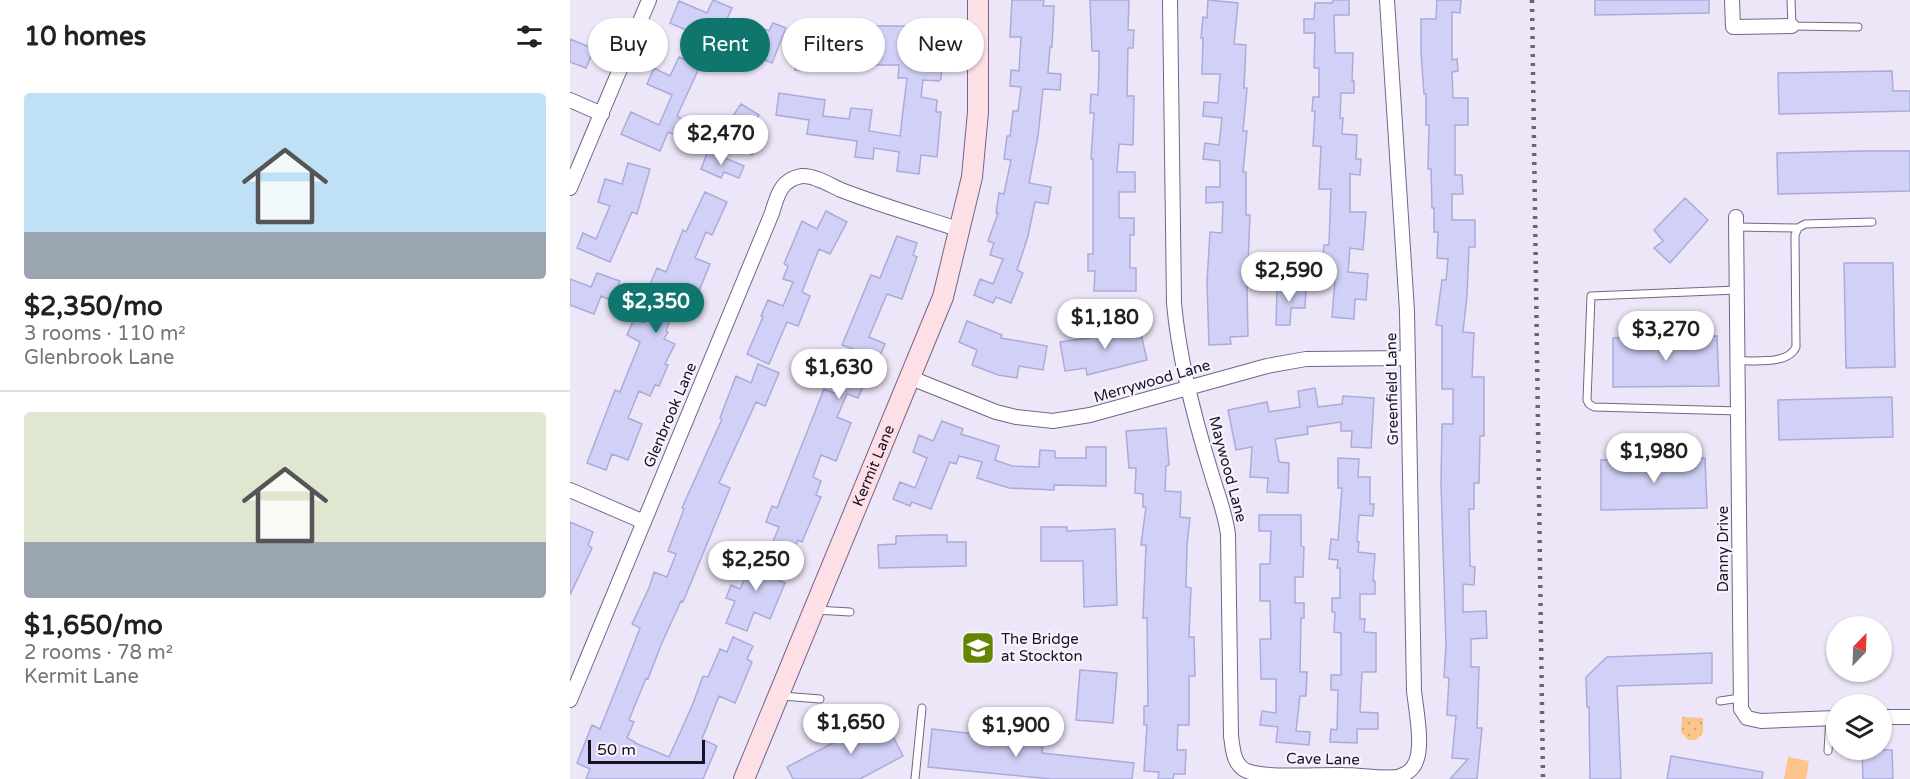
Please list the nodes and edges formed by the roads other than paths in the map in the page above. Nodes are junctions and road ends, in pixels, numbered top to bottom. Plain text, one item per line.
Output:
1 (649, 0) edge
2 (978, 0) edge
3 (1170, 0) edge
4 (1387, 0) edge
5 (1732, 0) edge
6 (1791, 0) edge
7 (1792, 26) junction
8 (1858, 27) dead end
9 (570, 100) edge
10 (602, 114) junction
11 (570, 188) edge
12 (1736, 222) joint
13 (1872, 222) dead end
14 (1798, 228) junction
15 (961, 230) junction
16 (1737, 290) junction
17 (1408, 358) junction
18 (1738, 361) junction
19 (910, 378) junction
20 (1189, 388) junction
21 (1739, 411) junction
22 (570, 490) edge
23 (644, 522) junction
24 (815, 610) junction
25 (850, 612) dead end
26 (780, 695) junction
27 (1740, 698) junction
28 (820, 699) dead end
29 (570, 700) edge
30 (1720, 701) dead end
31 (921, 708) dead end
32 (1892, 717) edge
33 (1910, 717) edge
34 (1826, 718) edge
35 (1240, 766) joint
36 (1407, 773) joint
37 (744, 779) edge
38 (915, 779) edge

1 - 10 street
2 - 15 street, Kermit Lane
3 - 20 street, Maywood Lane
4 - 17 street, Greenfield Lane
5 - 7 street
6 - 7 lane
7 - 8 lane
9 - 10 street
10 - 11 street
12 - 14 lane
12 - 16 street, Danny Drive
13 - 14 lane
14 - 18 lane
15 - 19 street, Kermit Lane
15 - 23 street, Glenbrook Lane
16 - 18 street, Danny Drive
16 - 21 lane
17 - 20 street, Merrywood Lane
17 - 36 street, Greenfield Lane
18 - 21 street, Danny Drive
19 - 20 street, Merrywood Lane
19 - 24 street, Kermit Lane
20 - 35 street, Maywood Lane
21 - 27 street, Danny Drive
22 - 23 street
23 - 29 street, Glenbrook Lane
24 - 25 lane
24 - 26 street, Kermit Lane
26 - 28 lane
26 - 37 street, Kermit Lane
27 - 30 lane
27 - 34 street
31 - 38 lane
32 - 33 street
35 - 36 street, Cave Lane

